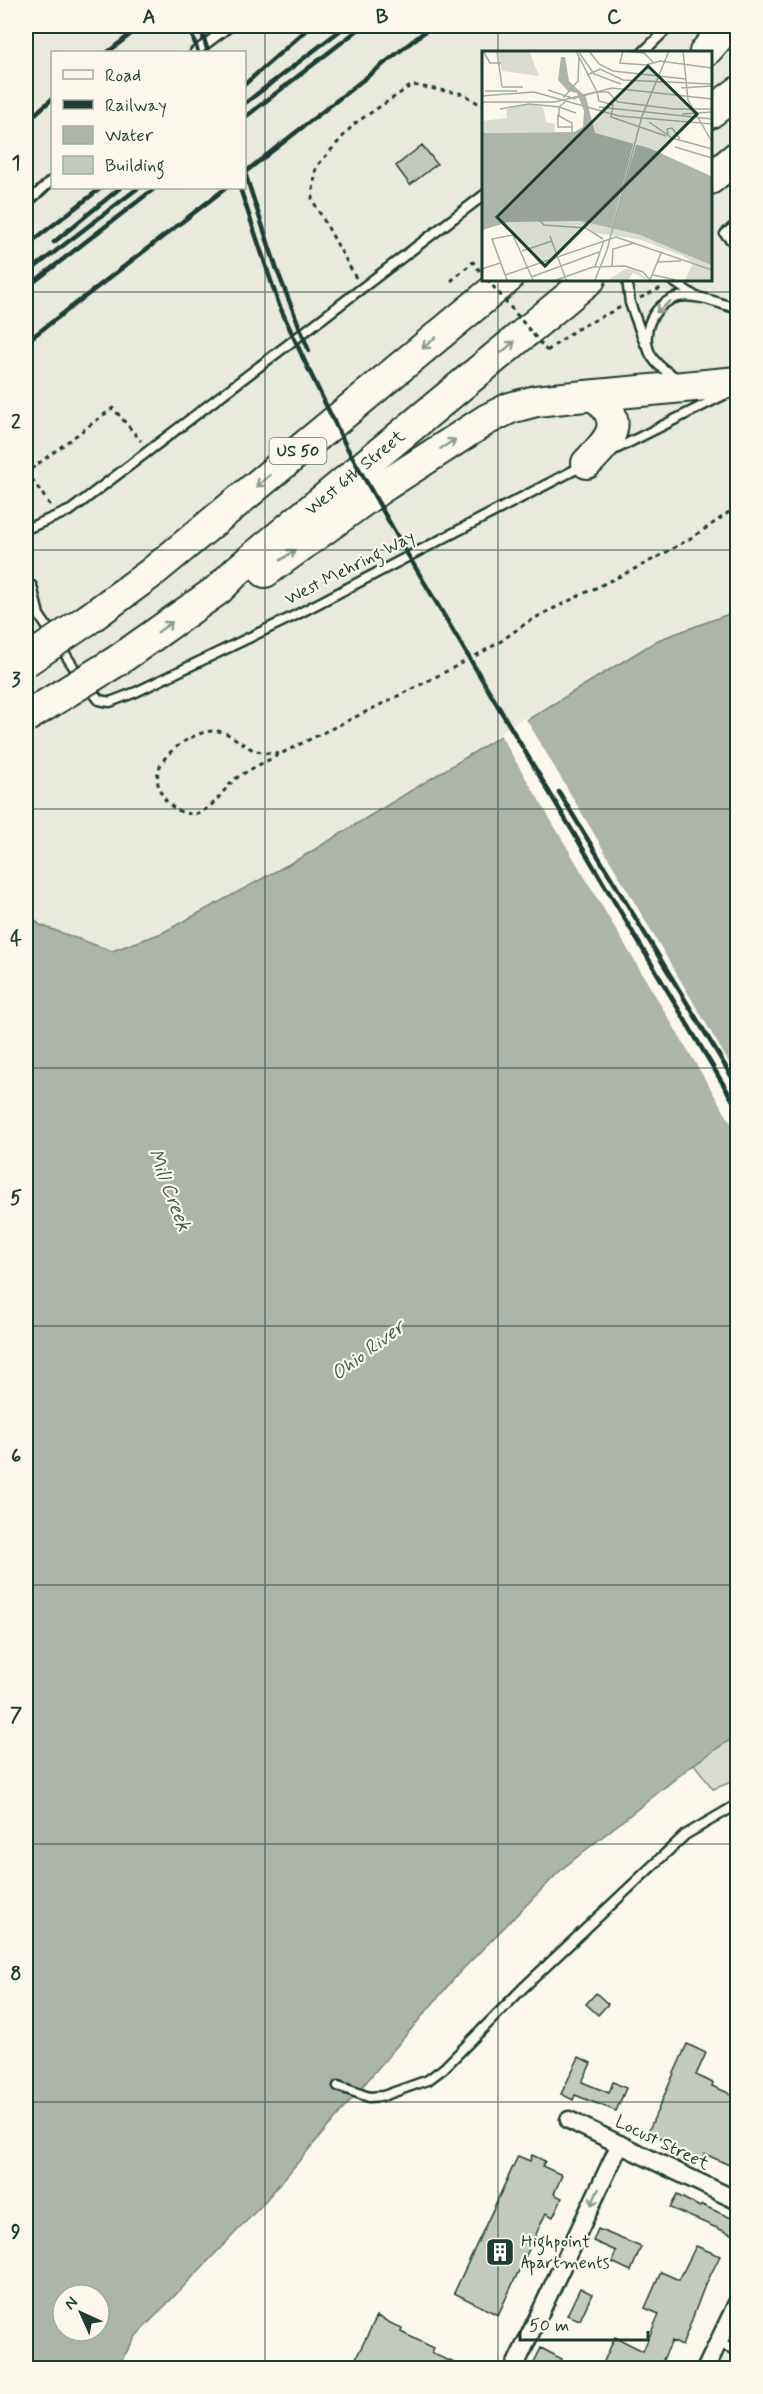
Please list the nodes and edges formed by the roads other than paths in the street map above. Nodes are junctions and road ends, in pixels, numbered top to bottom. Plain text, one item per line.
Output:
1 (230, 26) edge
2 (670, 26) edge
3 (728, 26) edge
4 (196, 51) edge
5 (644, 51) edge
6 (706, 51) edge
7 (738, 92) edge
8 (712, 113) edge
9 (738, 156) edge
10 (712, 178) edge
11 (51, 181) edge
12 (482, 197) edge
13 (26, 204) edge
14 (738, 223) edge
15 (738, 247) edge
16 (496, 280) edge
17 (506, 280) edge
18 (589, 280) edge
19 (627, 280) edge
20 (672, 280) edge
21 (699, 298) junction
22 (738, 309) edge
23 (466, 312) junction
24 (648, 351) junction
25 (738, 382) edge
26 (708, 385) junction
27 (738, 389) edge
28 (595, 396) junction
29 (587, 463) junction
30 (26, 529) edge
31 (26, 587) edge
32 (219, 590) junction
33 (26, 662) edge
34 (26, 717) edge
35 (738, 1804) edge
36 (338, 2086) dead end
37 (569, 2120) dead end
38 (620, 2144) junction
39 (738, 2201) edge
40 (738, 2301) edge
41 (718, 2343) junction
42 (738, 2351) edge
43 (514, 2368) edge
44 (706, 2368) edge

1 - 4 lane
2 - 5 lane
3 - 6 highway
7 - 8 highway
9 - 10 highway
11 - 13 lane
12 - 30 lane
14 - 15 lane
16 - 23 highway
17 - 23 highway, US 50
32 -> 18 highway, West 6th Street / US 50
19 - 24 lane
20 - 21 lane
21 - 22 lane
21 -> 24 lane
23 -> 33 highway, US 50, bridge
24 - 26 lane
25 - 26 highway
26 - 28 highway
27 - 29 lane, West Mehring Way
28 - 29 highway
32 -> 28 highway
29 - 31 lane, West Mehring Way
34 -> 32 highway, West 6th Street / US 50, bridge
35 - 36 lane
37 - 38 street, Locust Street
38 - 39 street, Locust Street
38 -> 43 street
40 - 41 street
41 - 42 lane
41 - 44 street

